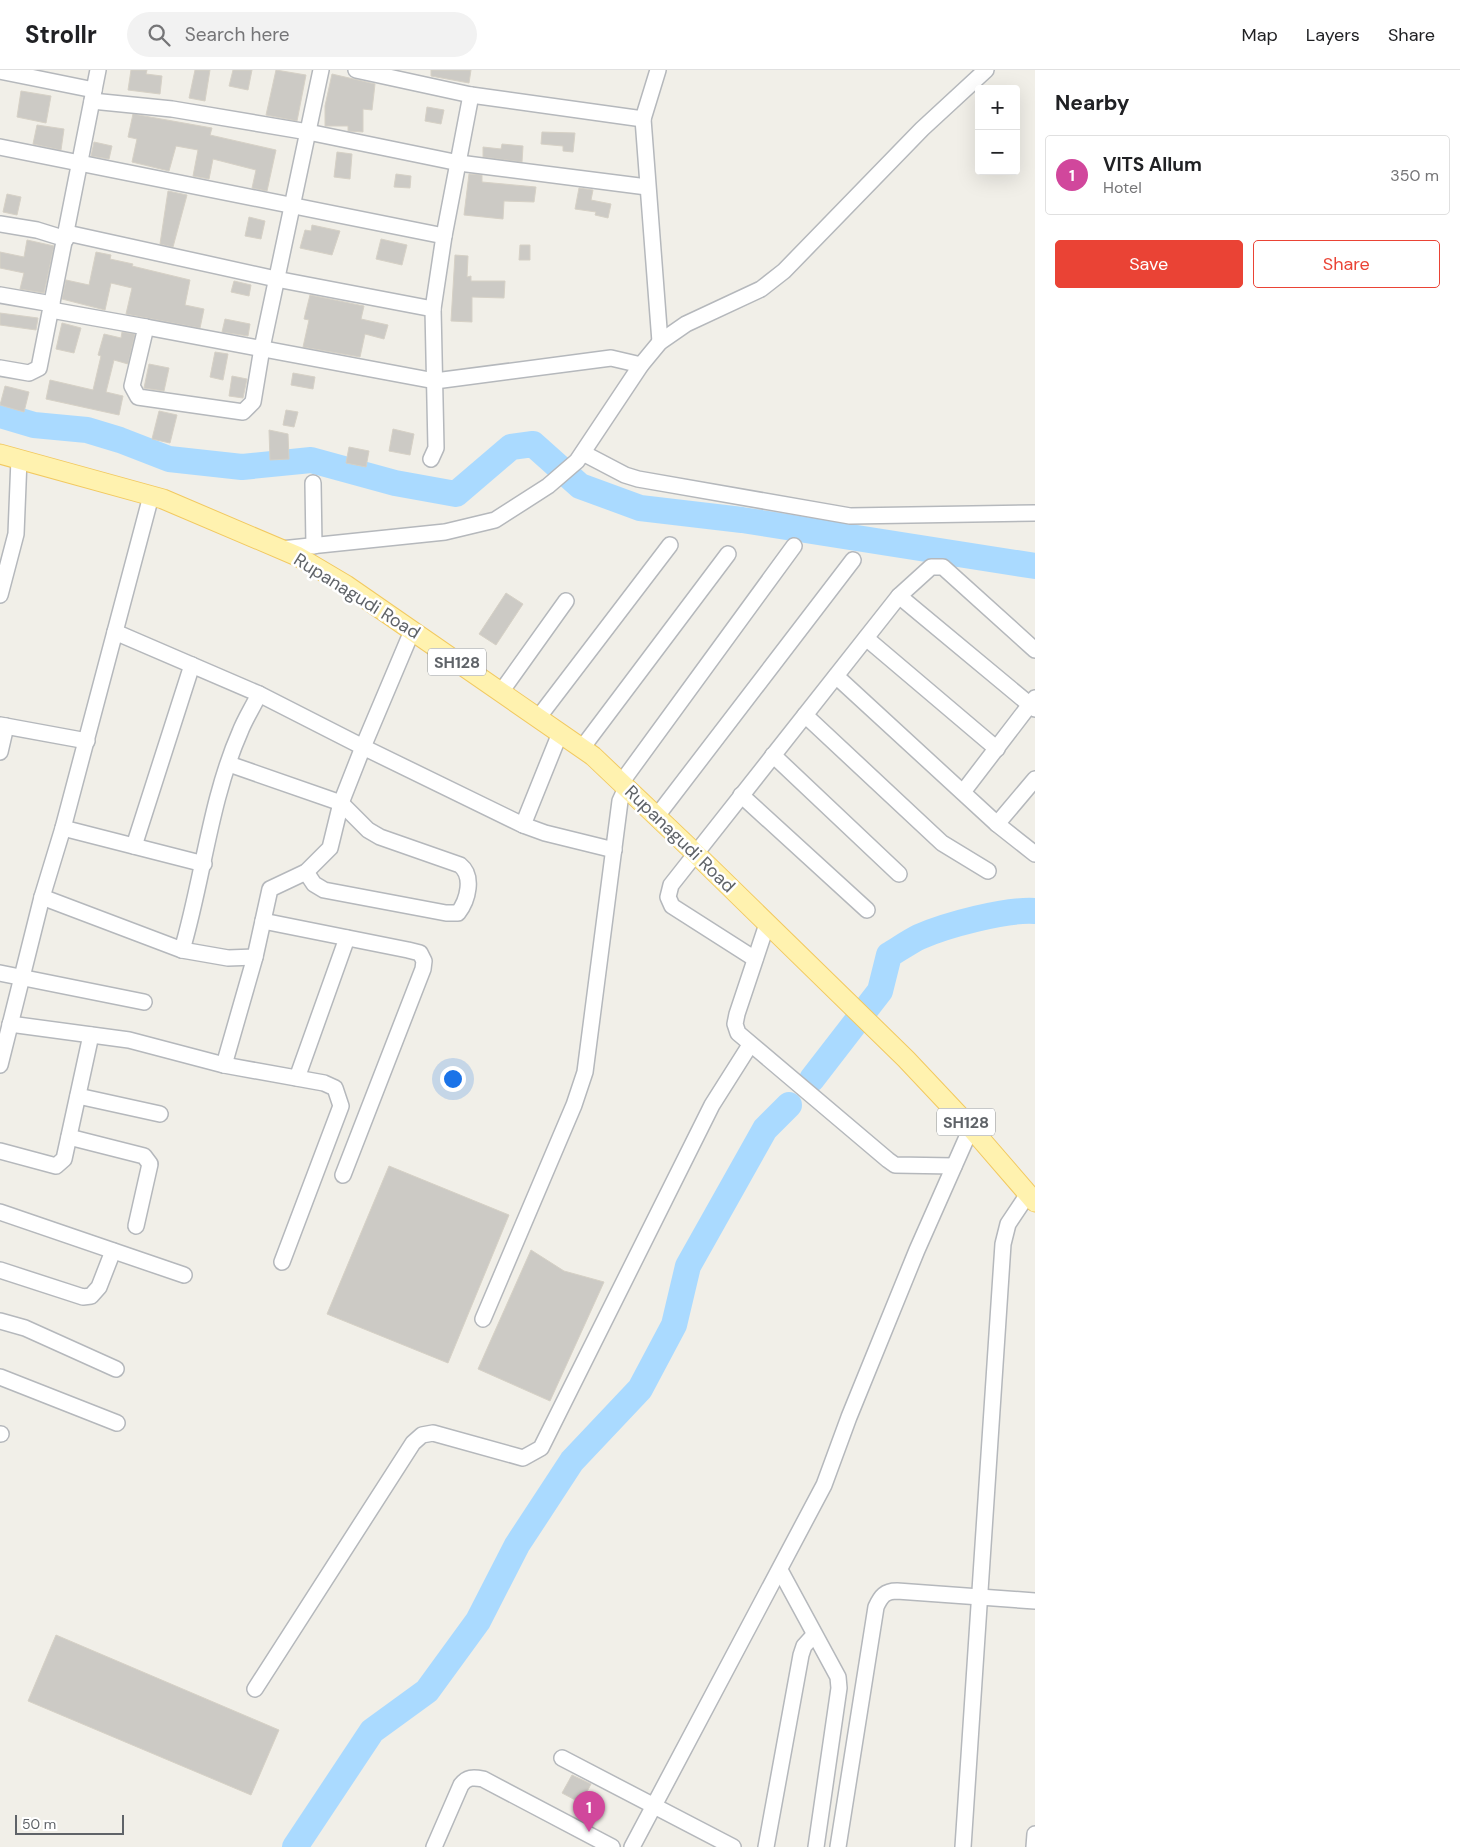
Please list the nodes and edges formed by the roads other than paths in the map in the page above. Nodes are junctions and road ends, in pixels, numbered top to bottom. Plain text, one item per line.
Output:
1 (0, 70) edge
2 (98, 70) edge
3 (320, 70) edge
4 (356, 70) edge
5 (658, 70) edge
6 (986, 70) edge
7 (471, 95) junction
8 (93, 96) junction
9 (643, 119) junction
10 (308, 132) junction
11 (0, 147) edge
12 (459, 163) junction
13 (80, 164) junction
14 (647, 186) junction
15 (292, 205) junction
16 (0, 224) edge
17 (66, 236) junction
18 (444, 236) junction
19 (276, 279) junction
20 (0, 295) edge
21 (52, 307) junction
22 (433, 309) junction
23 (146, 327) junction
24 (660, 342) junction
25 (262, 348) junction
26 (641, 364) junction
27 (0, 368) edge
28 (435, 381) junction
29 (0, 454) edge
30 (580, 457) junction
31 (20, 459) junction
32 (431, 459) dead end
33 (313, 483) dead end
34 (152, 496) junction
35 (1035, 513) edge
36 (670, 545) dead end
37 (314, 546) junction
38 (794, 546) dead end
39 (280, 549) junction
40 (728, 554) dead end
41 (853, 560) dead end
42 (0, 595) edge
43 (899, 596) junction
44 (566, 601) dead end
45 (412, 631) junction
46 (116, 632) junction
47 (866, 638) junction
48 (1035, 650) edge
49 (192, 665) junction
50 (836, 676) junction
51 (501, 692) junction
52 (259, 694) junction
53 (1033, 704) edge
54 (805, 715) junction
55 (538, 718) junction
56 (3, 726) edge
57 (560, 733) junction
58 (86, 742) junction
59 (363, 747) junction
60 (582, 748) junction
61 (997, 749) junction
62 (0, 752) edge
63 (773, 755) junction
64 (229, 764) junction
65 (624, 785) junction
66 (1032, 788) edge
67 (963, 792) junction
68 (740, 795) junction
69 (341, 803) junction
70 (657, 816) junction
71 (997, 824) junction
72 (523, 825) junction
73 (63, 828) junction
74 (134, 846) junction
75 (614, 850) junction
76 (695, 853) junction
77 (1035, 854) edge
78 (204, 864) junction
79 (988, 871) dead end
80 (306, 872) junction
81 (899, 874) dead end
82 (42, 897) junction
83 (866, 910) dead end
84 (263, 921) junction
85 (767, 924) junction
86 (347, 938) junction
87 (182, 950) junction
88 (256, 958) junction
89 (755, 959) junction
90 (0, 973) edge
91 (22, 976) junction
92 (144, 1002) dead end
93 (10, 1024) junction
94 (91, 1035) junction
95 (750, 1045) junction
96 (0, 1062) edge
97 (224, 1065) junction
98 (297, 1078) junction
99 (78, 1096) junction
100 (160, 1114) dead end
101 (971, 1128) junction
102 (69, 1137) junction
103 (0, 1152) edge
104 (954, 1166) junction
105 (343, 1175) dead end
106 (1032, 1198) edge
107 (0, 1212) edge
108 (136, 1226) dead end
109 (113, 1251) junction
110 (282, 1262) dead end
111 (0, 1270) edge
112 (184, 1276) dead end
113 (483, 1319) dead end
114 (0, 1321) edge
115 (116, 1369) dead end
116 (0, 1377) edge
117 (117, 1423) dead end
118 (780, 1570) junction
119 (979, 1597) junction
120 (1035, 1601) edge
121 (814, 1635) junction
122 (255, 1688) dead end
123 (562, 1758) dead end
124 (654, 1806) junction
125 (1035, 1834) edge
126 (434, 1847) edge
127 (612, 1847) edge
128 (632, 1847) edge
129 (732, 1847) edge
130 (766, 1847) edge
131 (816, 1847) edge
132 (838, 1847) edge
133 (963, 1847) edge
134 (1034, 1847) edge

1 - 8 street
2 - 8 street
3 - 10 street
4 - 7 street
5 - 9 street
6 - 24 street
7 - 9 street
7 - 12 street
8 - 10 street
8 - 13 street
9 - 14 street
10 - 12 street
10 - 15 street
11 - 13 street
12 - 14 street
12 - 18 street
13 - 15 street
13 - 17 street
14 - 24 street
15 - 18 street
15 - 19 street
16 - 17 street
17 - 19 street
17 - 21 street
18 - 22 street
19 - 22 street
19 - 25 street
20 - 21 street
21 - 23 street
21 - 27 street
22 - 28 street
23 - 25 street
23 - 25 street
24 - 26 street
25 - 28 street
26 - 28 street
26 - 30 street
28 - 32 street
29 - 31 main road, Rupanagudi Road / SH128
30 - 35 street
30 - 37 street
31 - 34 main road, Rupanagudi Road / SH128
31 - 42 street
33 - 37 street
34 - 39 main road, Rupanagudi Road / SH128
34 - 46 street
36 - 55 street
37 - 39 street
38 - 65 street
39 - 45 main road, Rupanagudi Road / SH128
40 - 60 street
41 - 70 street
43 - 47 street
43 - 48 street
43 - 53 street
44 - 51 street
45 - 51 main road, Rupanagudi Road / SH128
45 - 59 street
46 - 49 street
46 - 58 street
47 - 50 street
47 - 61 street
49 - 52 street
49 - 74 street
50 - 54 street
50 - 67 street
51 - 55 main road, Rupanagudi Road / SH128
52 - 59 street
52 - 64 street
53 - 61 street
54 - 63 street
54 - 79 street
55 - 57 main road, Rupanagudi Road / SH128
56 - 58 street
56 - 62 street
57 - 60 main road, Rupanagudi Road / SH128
57 - 72 street
58 - 73 street
59 - 69 street
59 - 72 street
60 - 65 main road, Rupanagudi Road / SH128
61 - 67 street
63 - 68 street
63 - 81 street
64 - 69 street
64 - 78 street
65 - 70 main road, Rupanagudi Road / SH128
65 - 75 street
66 - 71 street
67 - 71 street
68 - 76 street
68 - 83 street
69 - 80 street
69 - 80 street
70 - 76 main road, Rupanagudi Road / SH128
71 - 77 street
72 - 75 street
73 - 74 street
73 - 82 street
74 - 78 street
75 - 113 street
76 - 85 main road, Rupanagudi Road / SH128
76 - 89 street
78 - 87 street
80 - 84 street
82 - 87 street
82 - 91 street
84 - 86 street
84 - 88 street
85 - 89 street
85 - 101 main road, Rupanagudi Road / SH128
86 - 98 street
86 - 105 street
87 - 88 street
88 - 97 street
89 - 95 street
90 - 91 street
91 - 92 street
91 - 93 street
93 - 94 street
93 - 96 street
94 - 97 street
94 - 99 street
95 - 104 street
95 - 122 street
97 - 98 street
98 - 110 street
99 - 100 street
99 - 102 street
101 - 104 street
101 - 106 main road, SH128
102 - 103 street
102 - 108 street
104 - 118 street
106 - 119 street
107 - 109 street
109 - 111 street
109 - 112 street
114 - 115 street
116 - 117 street
118 - 121 street
118 - 124 street
119 - 120 street
119 - 132 street
119 - 133 street
121 - 130 street
121 - 131 street
123 - 124 street
124 - 128 street
124 - 129 street
125 - 134 street
126 - 127 street

